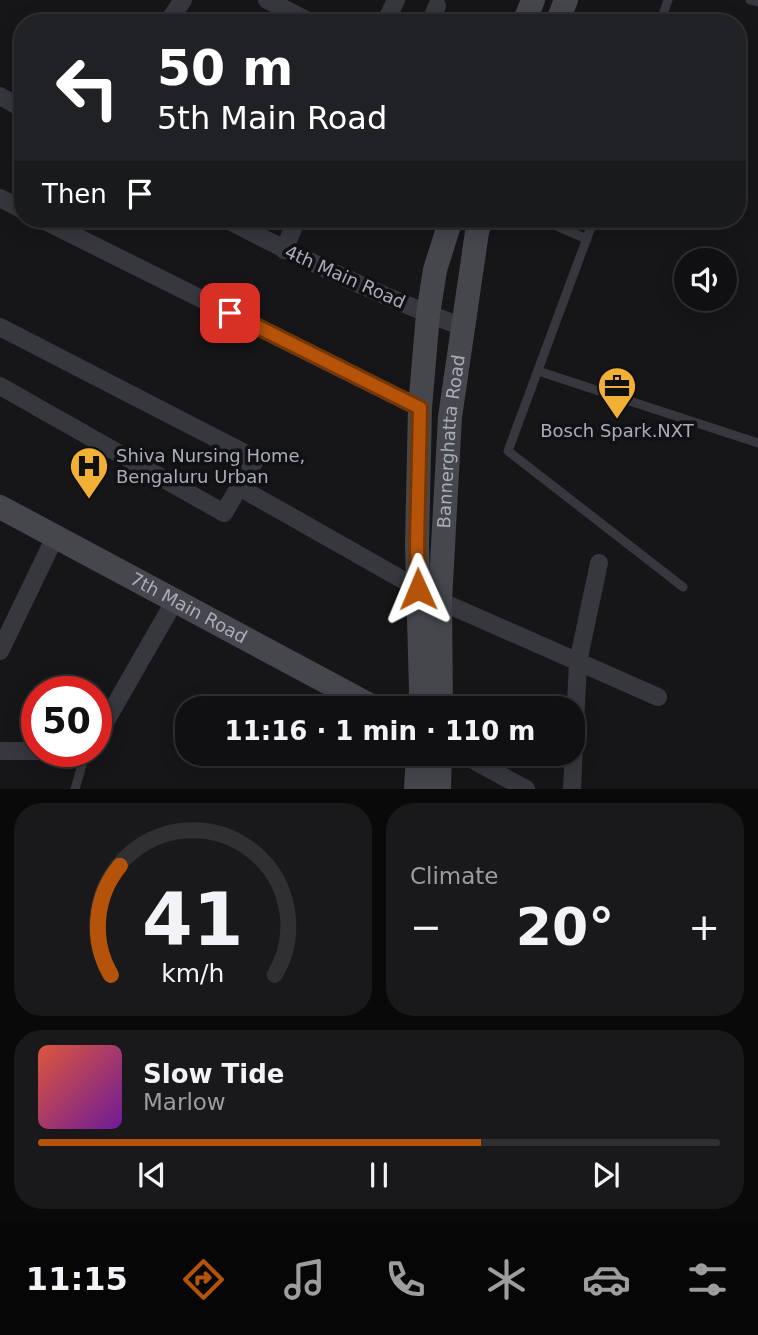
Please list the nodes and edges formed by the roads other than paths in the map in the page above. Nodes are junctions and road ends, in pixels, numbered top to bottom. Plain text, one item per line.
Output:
1 (267, 0) edge
2 (750, 0) edge
3 (758, 2) edge
4 (437, 6) dead end
5 (294, 14) edge
6 (434, 14) edge
7 (59, 228) edge
8 (243, 228) edge
9 (293, 228) edge
10 (448, 228) edge
11 (480, 228) edge
12 (561, 228) edge
13 (591, 228) edge
14 (587, 239) junction
15 (284, 250) junction
16 (428, 314) junction
17 (0, 327) edge
18 (463, 327) junction
19 (538, 371) junction
20 (0, 386) edge
21 (420, 408) junction
22 (758, 443) edge
23 (239, 487) junction
24 (0, 507) edge
25 (55, 537) junction
26 (599, 563) dead end
27 (683, 587) dead end
28 (418, 589) junction
29 (174, 601) junction
30 (440, 601) junction
31 (0, 651) edge
32 (578, 662) junction
33 (353, 696) edge
34 (421, 696) edge
35 (441, 696) edge
36 (658, 697) dead end
37 (112, 710) edge
38 (0, 751) edge
39 (21, 751) edge
40 (417, 766) edge
41 (440, 766) edge
42 (484, 766) edge
43 (81, 767) edge
44 (75, 789) edge
45 (416, 789) edge
46 (439, 789) edge
47 (526, 789) edge
48 (572, 789) edge

1 - 5 street
2 - 3 lane
4 - 6 street
7 - 21 street
8 - 15 street, 4th Main Road
9 - 15 street
10 - 16 main road, Bannerghatta Road
11 - 18 main road, Bannerghatta Road
12 - 14 lane
13 - 14 lane
14 - 19 lane
15 - 16 street, 4th Main Road
16 - 18 street, 4th Main Road
16 - 21 main road, Bannerghatta Road
17 - 23 street
18 - 30 main road, Bannerghatta Road
19 - 22 lane
19 - 27 lane
20 - 23 street
21 - 28 main road, Bannerghatta Road
23 - 28 street
24 - 25 main road, 7th Main Road
25 - 29 main road, 7th Main Road
25 - 31 street
26 - 32 street
28 - 30 street
28 - 34 main road, Bannerghatta Road
29 - 33 main road, 7th Main Road
29 - 37 street
30 - 32 street
30 - 35 main road, Bannerghatta Road
32 - 36 street
32 - 48 street
38 - 39 street
40 - 45 main road
41 - 46 main road
42 - 47 street
43 - 44 lane

